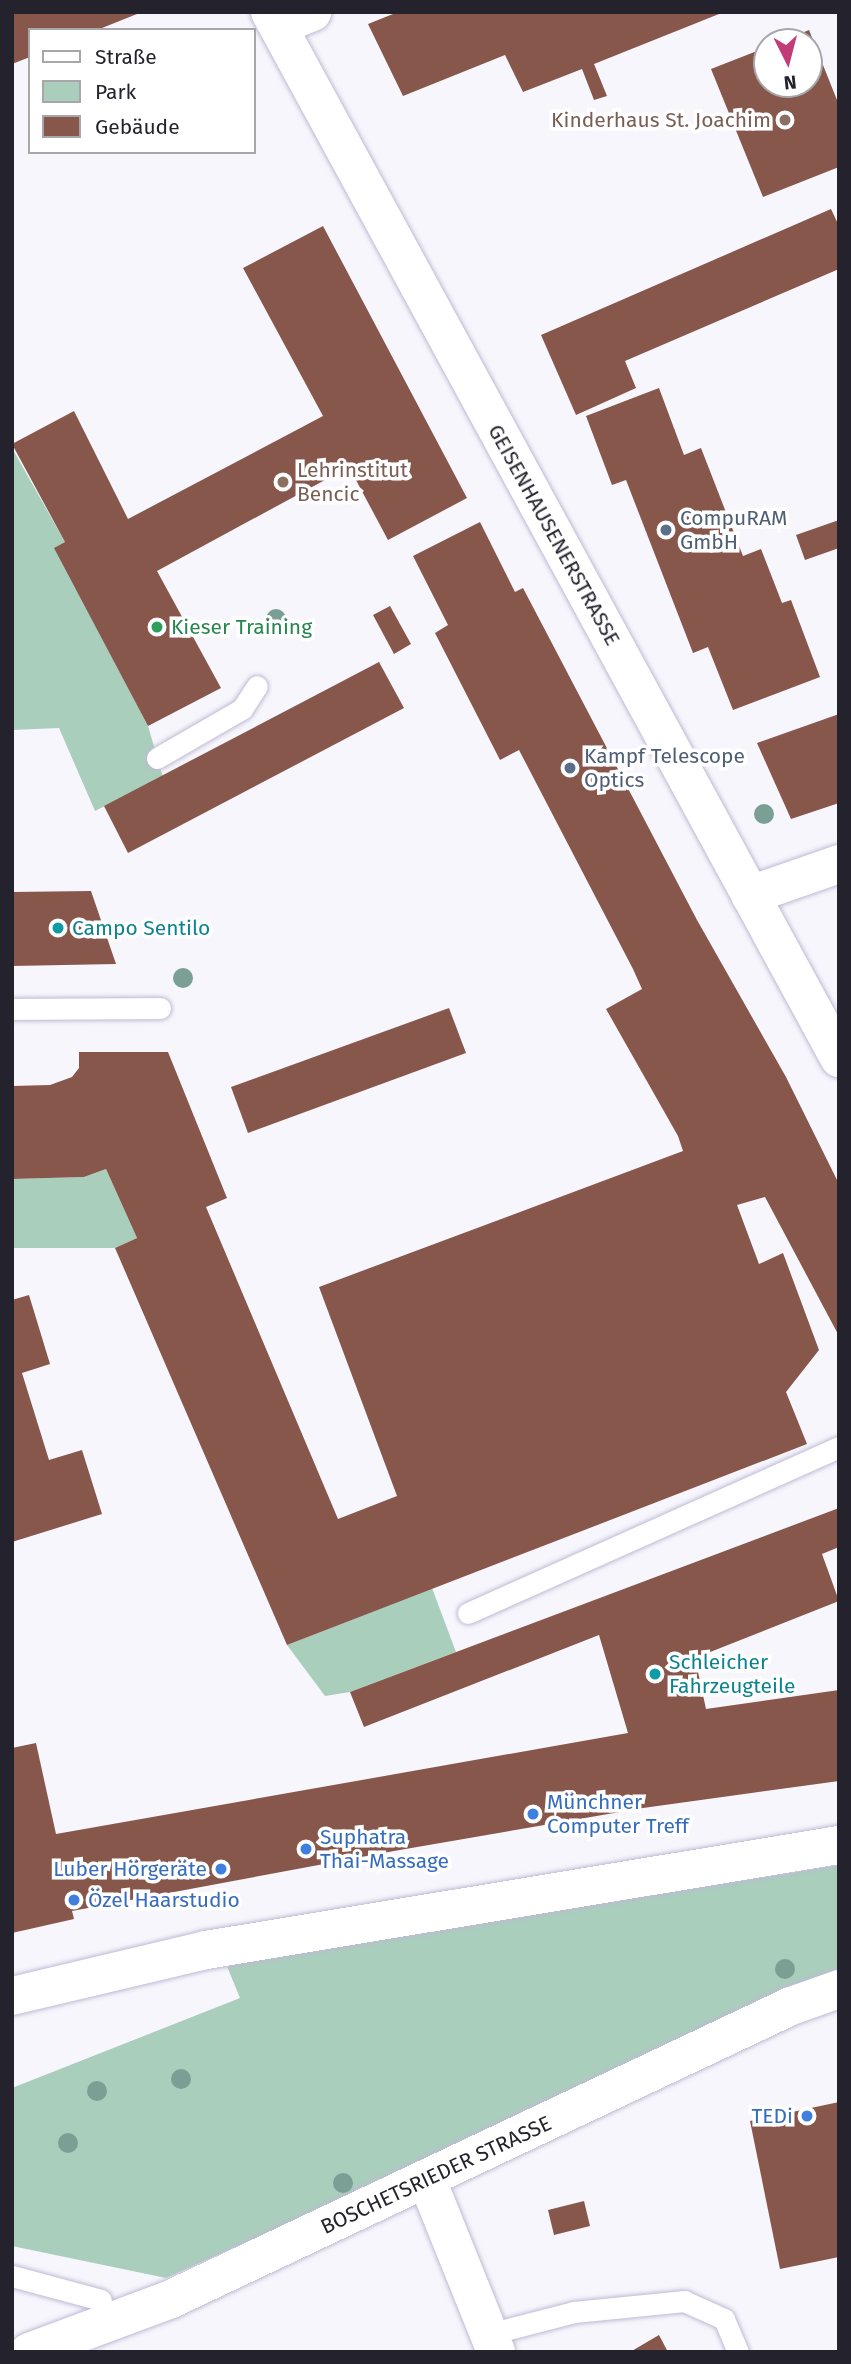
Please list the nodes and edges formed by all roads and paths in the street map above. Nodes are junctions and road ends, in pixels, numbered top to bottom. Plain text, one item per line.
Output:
1 (287, 17) edge
2 (257, 686) dead end
3 (157, 758) dead end
4 (839, 864) edge
5 (750, 895) junction
6 (160, 1008) dead end
7 (12, 1009) edge
8 (839, 1058) edge
9 (839, 1447) edge
10 (468, 1613) dead end
11 (839, 1845) edge
12 (839, 1989) edge
13 (12, 1996) edge
14 (426, 2180) junction
15 (12, 2276) edge
16 (101, 2300) dead end
17 (493, 2343) edge
18 (29, 2352) edge
19 (738, 2352) edge

1 - 5 main road, GEISENHAUSENERSTRASSE
2 - 3 lane
4 - 5 main road
5 - 8 main road, GEISENHAUSENERSTRASSE
6 - 7 lane
9 - 10 lane
11 - 13 main road
12 - 14 main road, BOSCHETSRIEDER STRASSE
14 - 17 main road
14 - 18 main road, BOSCHETSRIEDER STRASSE
15 - 16 lane
17 - 19 lane

